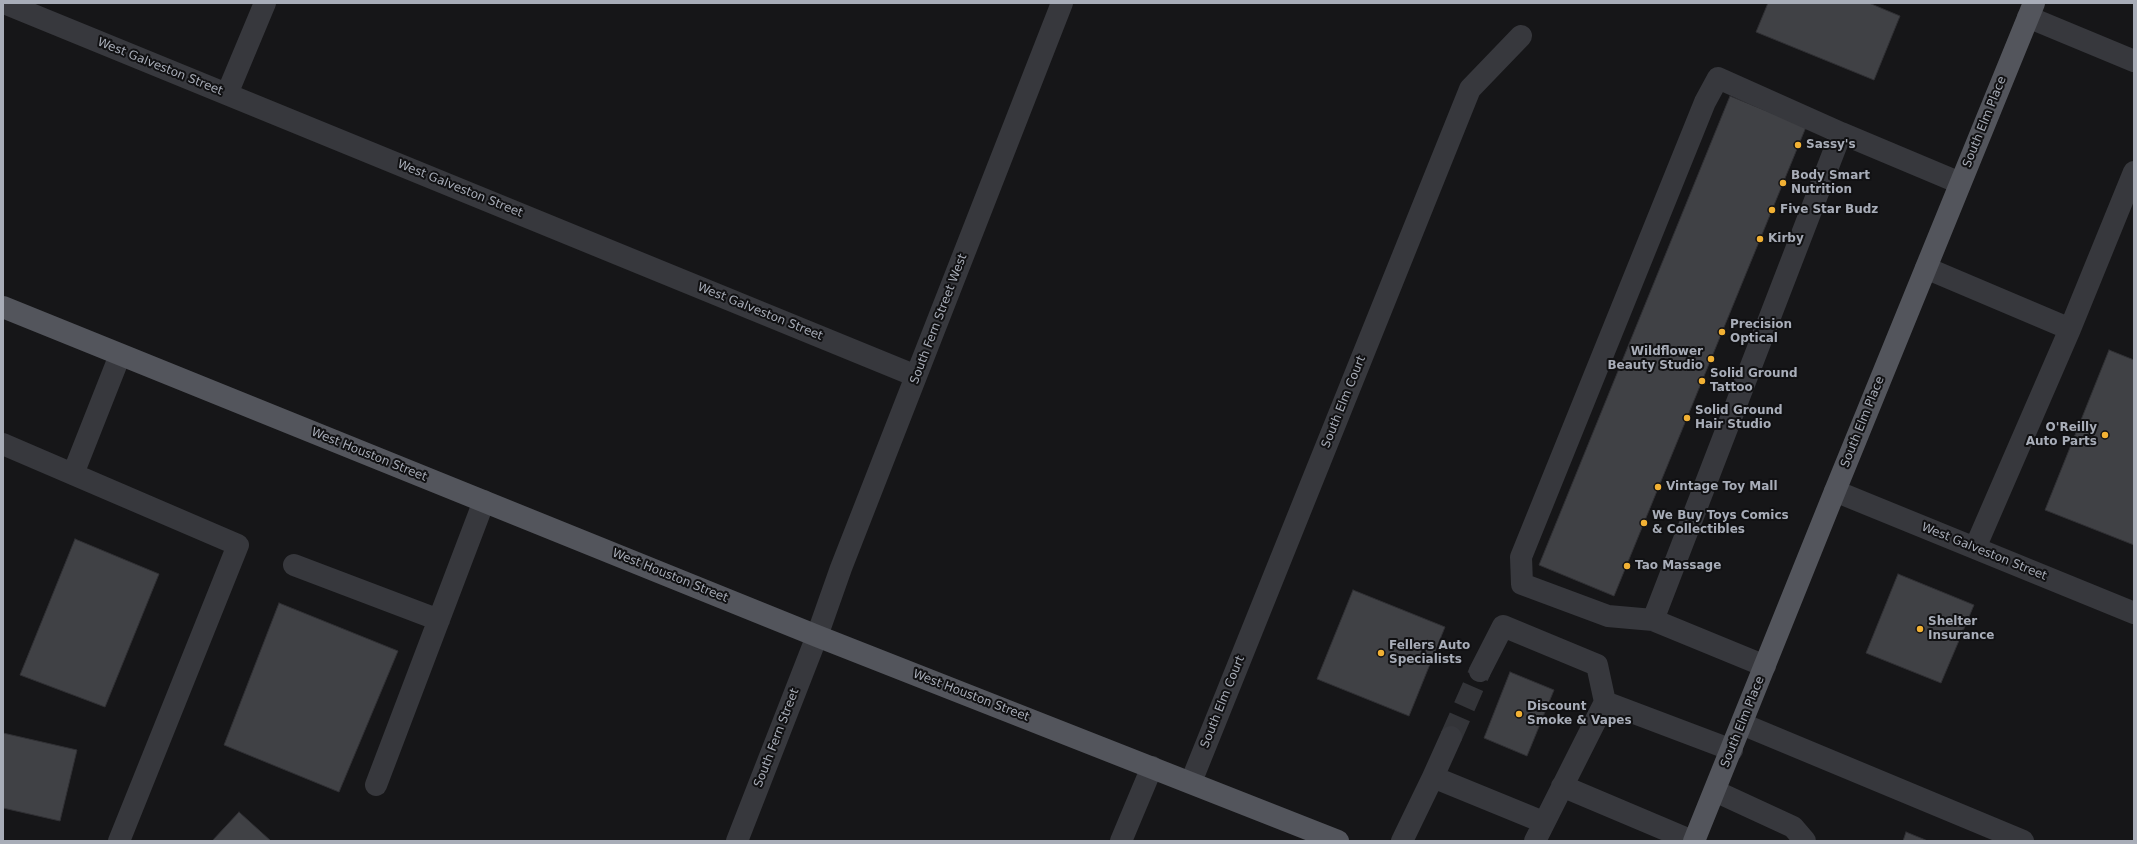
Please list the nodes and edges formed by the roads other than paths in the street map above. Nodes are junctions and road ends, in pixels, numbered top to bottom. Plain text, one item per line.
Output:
1 (4, 3) edge
2 (265, 3) edge
3 (1062, 3) edge
4 (2031, 10) edge
5 (1521, 36) dead end
6 (2134, 60) edge
7 (227, 94) junction
8 (1841, 133) junction
9 (2134, 172) edge
10 (1960, 183) junction
11 (1926, 268) junction
12 (3, 307) edge
13 (2070, 329) junction
14 (120, 355) junction
15 (916, 376) junction
16 (3, 444) edge
17 (73, 474) junction
18 (1835, 491) junction
19 (484, 501) junction
20 (1976, 548) junction
21 (294, 565) dead end
22 (2134, 613) edge
23 (439, 620) junction
24 (1653, 620) junction
25 (817, 636) junction
26 (1765, 666) junction
27 (1480, 671) tunnel mouth
28 (1605, 702) junction
29 (1742, 724) junction
30 (1451, 737) tunnel mouth
31 (1732, 750) junction
32 (1152, 767) junction
33 (1432, 776) junction
34 (1191, 782) junction
35 (376, 785) dead end
36 (1562, 786) junction
37 (1715, 791) junction
38 (1539, 832) edge
39 (120, 841) edge
40 (737, 841) edge
41 (1121, 841) edge
42 (1338, 841) edge
43 (1402, 841) edge
44 (1693, 841) edge
45 (1805, 841) edge
46 (2023, 841) edge

1 - 7 street, West Galveston Street
2 - 7 street
3 - 15 street, South Fern Street West
4 - 6 street
4 - 10 main road, South Elm Place
5 - 34 street, South Elm Court
7 - 15 street, West Galveston Street
8 - 10 street
8 - 24 street
8 - 24 street
9 - 13 street
10 - 11 main road, South Elm Place
11 - 13 street
11 - 18 main road, South Elm Place
12 - 14 main road, West Houston Street
13 - 20 street
14 - 17 street
14 - 19 main road, West Houston Street
15 - 25 street, South Fern Street West
16 - 17 street
17 - 39 street
18 - 20 street, West Galveston Street
18 - 26 main road, South Elm Place
19 - 23 street
19 - 25 main road, West Houston Street
20 - 22 street, West Galveston Street
21 - 23 street
23 - 35 street
24 - 26 street
25 - 32 main road, West Houston Street
25 - 40 street, South Fern Street
26 - 29 main road, South Elm Place
27 - 28 street
28 - 31 street
28 - 36 street
29 - 31 main road, South Elm Place
29 - 46 street
30 - 33 street
31 - 37 main road, South Elm Place
32 - 34 main road, West Houston Street
32 - 41 street
33 - 38 street
33 - 43 street
34 - 42 main road, West Houston Street
36 - 38 street
36 - 44 street
37 - 44 main road, South Elm Place
37 - 45 street

